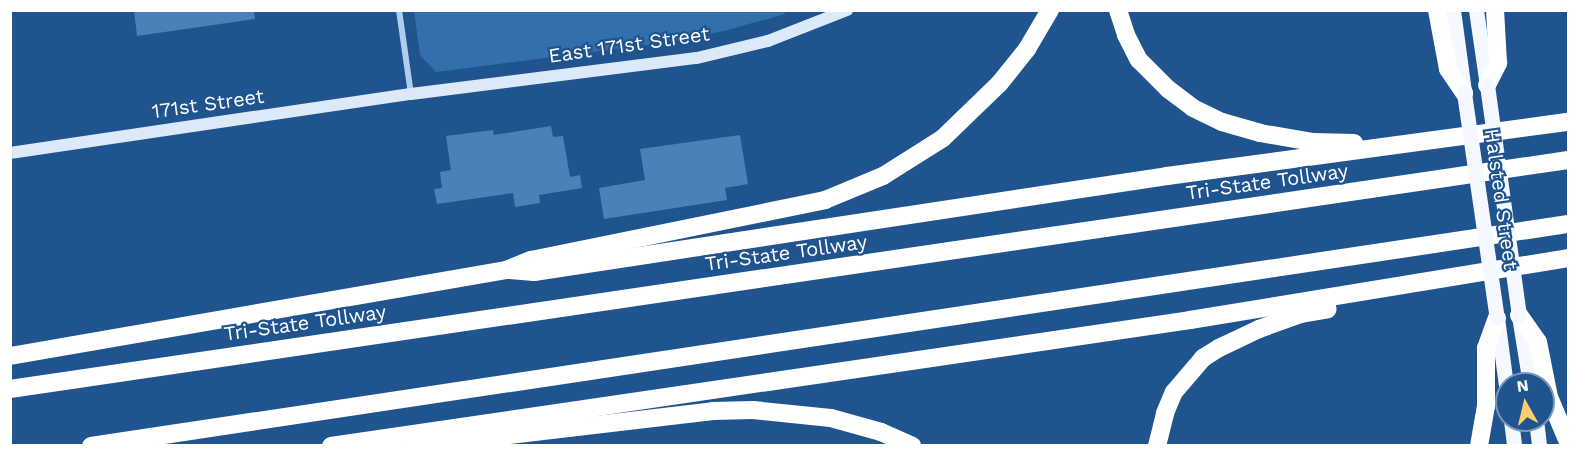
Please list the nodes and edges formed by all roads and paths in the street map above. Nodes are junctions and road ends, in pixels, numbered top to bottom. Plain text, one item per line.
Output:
1 (399, 10) edge
2 (847, 10) edge
3 (1050, 10) edge
4 (1118, 10) edge
5 (1437, 10) edge
6 (1453, 10) edge
7 (1476, 10) edge
8 (1495, 10) edge
9 (1487, 86) junction
10 (1464, 93) junction
11 (411, 94) junction
12 (1569, 122) edge
13 (1418, 144) junction
14 (10, 153) edge
15 (1569, 160) edge
16 (1569, 224) edge
17 (1567, 259) edge
18 (506, 270) junction
19 (1431, 280) junction
20 (1519, 315) junction
21 (1497, 318) junction
22 (10, 356) edge
23 (1504, 372) edge
24 (1528, 372) edge
25 (10, 389) edge
26 (1569, 442) edge
27 (91, 446) edge
28 (331, 446) edge
29 (416, 446) edge
30 (912, 446) edge
31 (1157, 446) edge
32 (1479, 446) edge

1 - 11 street
2 - 11 street, East 171st Street
3 - 18 highway
4 - 13 highway
5 - 10 highway
6 - 10 main road, Halsted Street
7 - 9 main road, Halsted Street
8 - 9 highway
9 - 20 main road, Halsted Street, bridge
10 - 21 main road, Halsted Street, bridge
11 - 14 street, 171st Street
12 - 13 highway
13 - 18 highway
15 - 25 highway, Tri-State Tollway
16 - 27 highway
17 - 19 highway
18 - 22 highway
19 - 28 highway
19 - 31 highway
20 - 24 main road, Halsted Street
20 - 26 highway
21 - 23 main road, Halsted Street
21 - 32 highway
29 - 30 highway

